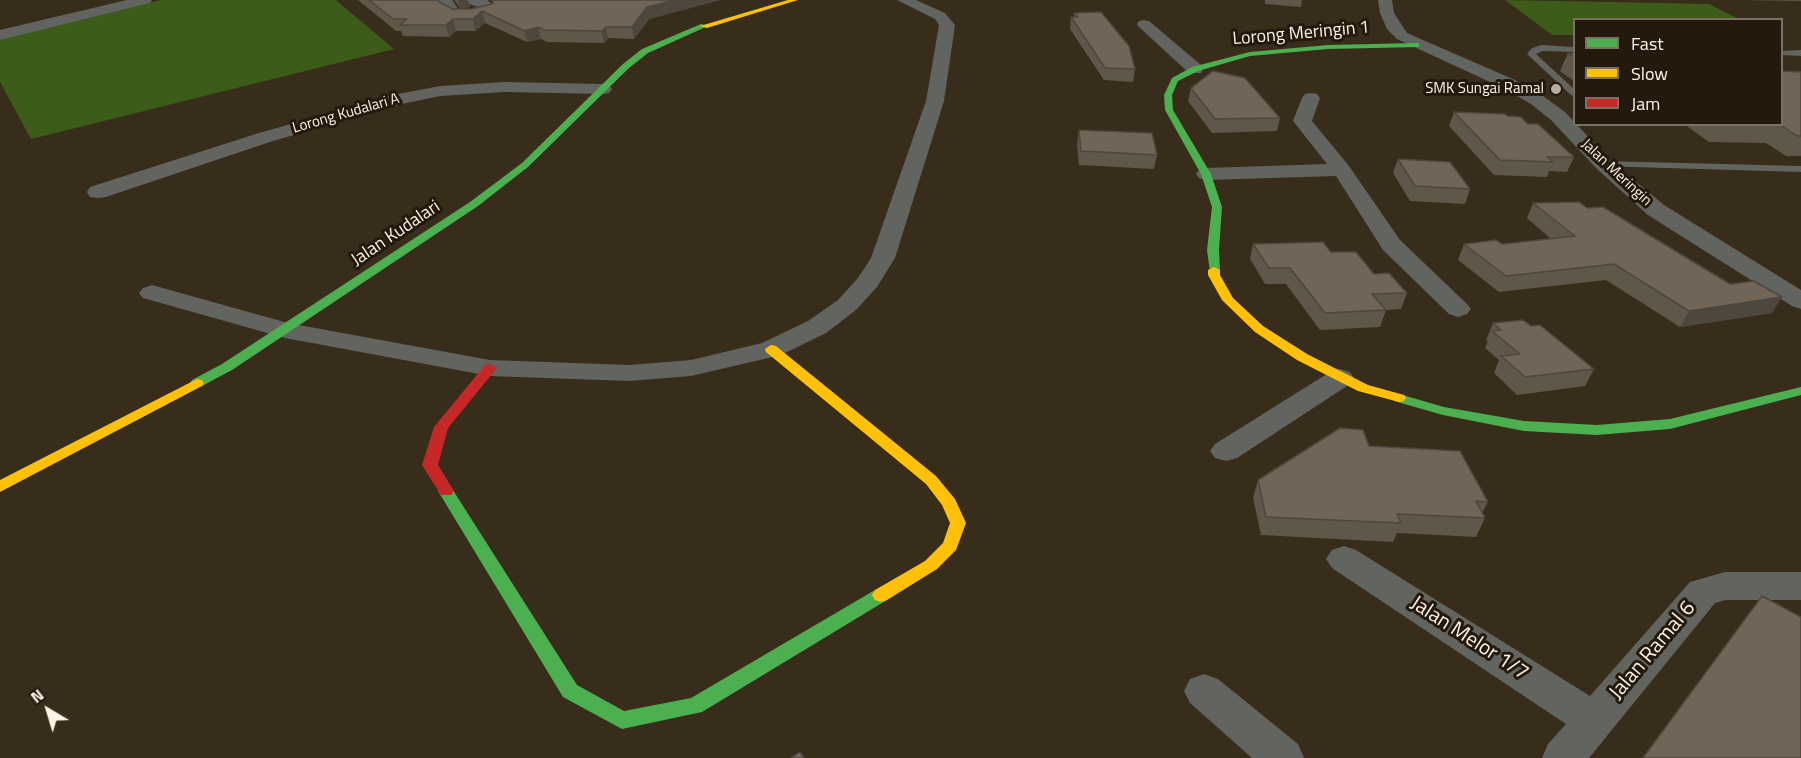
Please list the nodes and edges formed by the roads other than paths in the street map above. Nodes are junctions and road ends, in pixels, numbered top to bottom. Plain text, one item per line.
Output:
1 (146, 0) edge
2 (446, 0) edge
3 (471, 0) edge
4 (795, 0) edge
5 (904, 0) edge
6 (1384, 0) edge
7 (1144, 24) dead end
8 (0, 35) edge
9 (1416, 45) junction
10 (1573, 49) edge
11 (1783, 53) edge
12 (1801, 53) edge
13 (1195, 69) junction
14 (603, 89) junction
15 (1573, 91) edge
16 (1311, 98) dead end
17 (1603, 164) junction
18 (1801, 169) edge
19 (1342, 170) junction
20 (1206, 174) junction
21 (98, 192) dead end
22 (152, 293) dead end
23 (1796, 295) edge
24 (1458, 309) dead end
25 (285, 330) junction
26 (771, 349) junction
27 (490, 368) junction
28 (1340, 378) junction
29 (1801, 391) edge
30 (1226, 451) dead end
31 (0, 487) edge
32 (1344, 559) dead end
33 (1801, 586) edge
34 (1204, 691) dead end
35 (1594, 720) junction
36 (1283, 758) edge
37 (1563, 758) edge

1 - 8 street
2 - 3 street
4 - 14 street, Jalan Kudalari
5 - 26 street
6 - 9 street, Jalan Meringin
7 - 13 street
9 - 13 street, Lorong Meringin 1
9 - 17 street, Jalan Meringin
10 - 15 lane
11 - 12 lane
13 - 20 street, Lorong Meringin 1
14 - 21 street, Lorong Kudalari A
14 - 25 street, Jalan Kudalari
16 - 19 street
17 - 18 lane
17 - 23 street, Jalan Meringin
19 - 20 street
19 - 24 street
20 - 28 street, Lorong Meringin 1
22 - 25 street
25 - 27 street
25 - 31 street, Jalan Kudalari
26 - 27 street
26 - 27 street
28 - 29 street, Lorong Meringin 1
28 - 30 street
32 - 35 street, Jalan Melor 1/7
33 - 35 street, Jalan Ramal 6
34 - 36 street
35 - 37 street, Jalan Ramal 6

